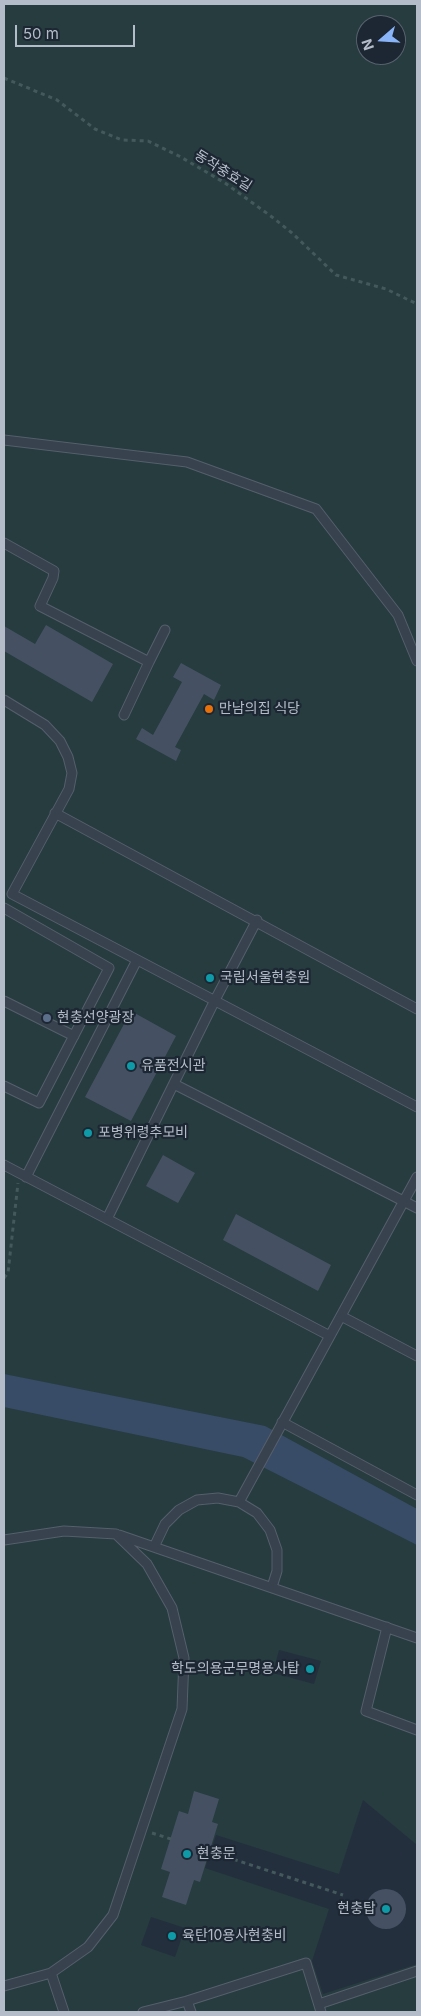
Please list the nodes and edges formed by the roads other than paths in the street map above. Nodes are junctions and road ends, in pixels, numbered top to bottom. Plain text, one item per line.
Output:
1 (4, 440) edge
2 (4, 543) edge
3 (165, 630) dead end
4 (417, 661) edge
5 (148, 662) junction
6 (4, 700) edge
7 (124, 716) dead end
8 (55, 812) junction
9 (12, 894) junction
10 (4, 909) edge
11 (257, 920) junction
12 (138, 960) junction
13 (215, 1000) junction
14 (4, 1001) edge
15 (417, 1009) edge
16 (74, 1036) junction
17 (174, 1084) junction
18 (4, 1086) edge
19 (417, 1107) edge
20 (4, 1165) edge
21 (22, 1175) junction
22 (417, 1177) edge
23 (404, 1201) junction
24 (417, 1208) edge
25 (107, 1220) junction
26 (341, 1316) junction
27 (330, 1336) junction
28 (417, 1356) edge
29 (282, 1422) junction
30 (417, 1495) edge
31 (238, 1502) junction
32 (116, 1534) junction
33 (4, 1540) edge
34 (154, 1547) junction
35 (272, 1587) junction
36 (387, 1627) junction
37 (417, 1638) edge
38 (417, 1730) edge
39 (417, 1971) edge
40 (51, 1973) junction
41 (4, 1986) edge
42 (187, 2001) junction
43 (320, 2008) edge
44 (64, 2012) edge
45 (143, 2012) edge
46 (191, 2012) edge

1 - 4 lane
2 - 5 lane
3 - 5 lane
5 - 7 lane
6 - 8 lane
8 - 9 lane
8 - 11 lane
9 - 10 lane
9 - 12 lane
10 - 16 lane
11 - 13 lane
11 - 15 lane
12 - 13 lane
12 - 21 lane
13 - 17 lane
13 - 19 lane
14 - 16 lane
16 - 18 lane
17 - 23 lane
17 - 25 lane
20 - 21 lane
21 - 25 lane
22 - 23 lane
23 - 24 lane
23 - 26 lane
25 - 27 lane
26 - 27 lane
26 - 28 lane
27 - 29 lane
29 - 30 lane
29 - 31 lane
31 - 34 lane
31 - 35 lane
32 - 33 lane
32 - 34 lane
32 - 40 lane
34 - 35 lane
35 - 36 lane
36 - 37 lane
36 - 38 lane
39 - 43 lane
40 - 41 lane
40 - 44 lane
42 - 43 lane
42 - 45 lane
42 - 46 lane

